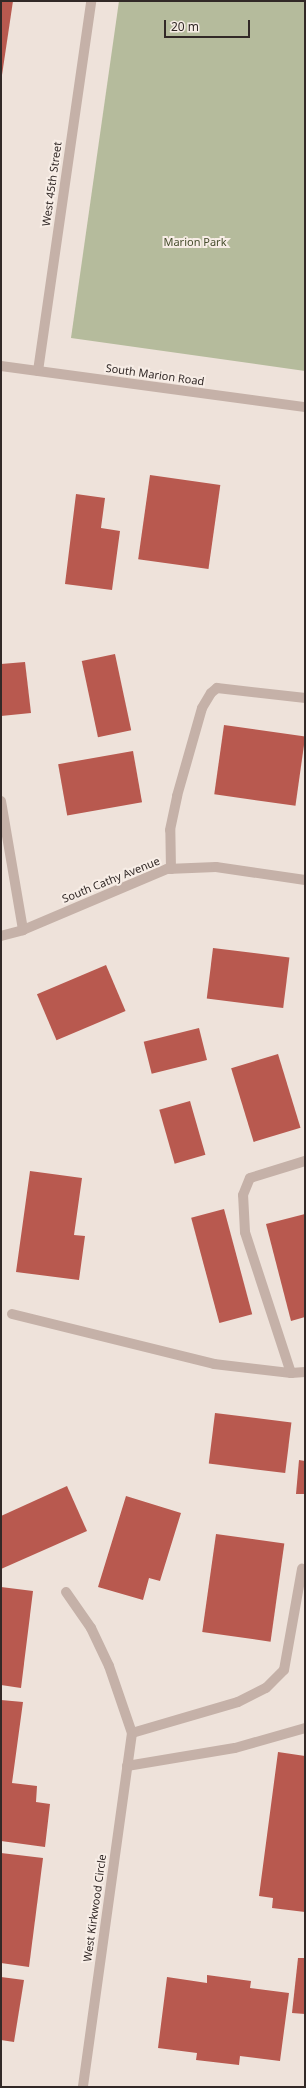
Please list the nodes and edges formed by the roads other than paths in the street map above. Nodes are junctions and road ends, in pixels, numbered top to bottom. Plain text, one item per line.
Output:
1 (91, 1) edge
2 (1, 366) edge
3 (38, 371) junction
4 (305, 407) edge
5 (305, 698) edge
6 (1, 801) edge
7 (171, 869) junction
8 (305, 880) edge
9 (23, 930) junction
10 (1, 936) edge
11 (305, 1161) edge
12 (12, 1314) dead end
13 (305, 1372) edge
14 (290, 1373) junction
15 (302, 1569) dead end
16 (66, 1592) dead end
17 (305, 1728) edge
18 (132, 1733) junction
19 (127, 1766) junction
20 (83, 2087) edge

1 - 3 street, West 45th Street
2 - 3 street, South Marion Road
3 - 4 street, South Marion Road
5 - 7 street
6 - 9 street
7 - 8 street, South Cathy Avenue
7 - 9 street, South Cathy Avenue
9 - 10 street, South Cathy Avenue
11 - 14 street
12 - 14 street
13 - 14 street
15 - 18 street
16 - 18 street
17 - 19 street
18 - 19 street, West Kirkwood Circle
19 - 20 street, West Kirkwood Circle

